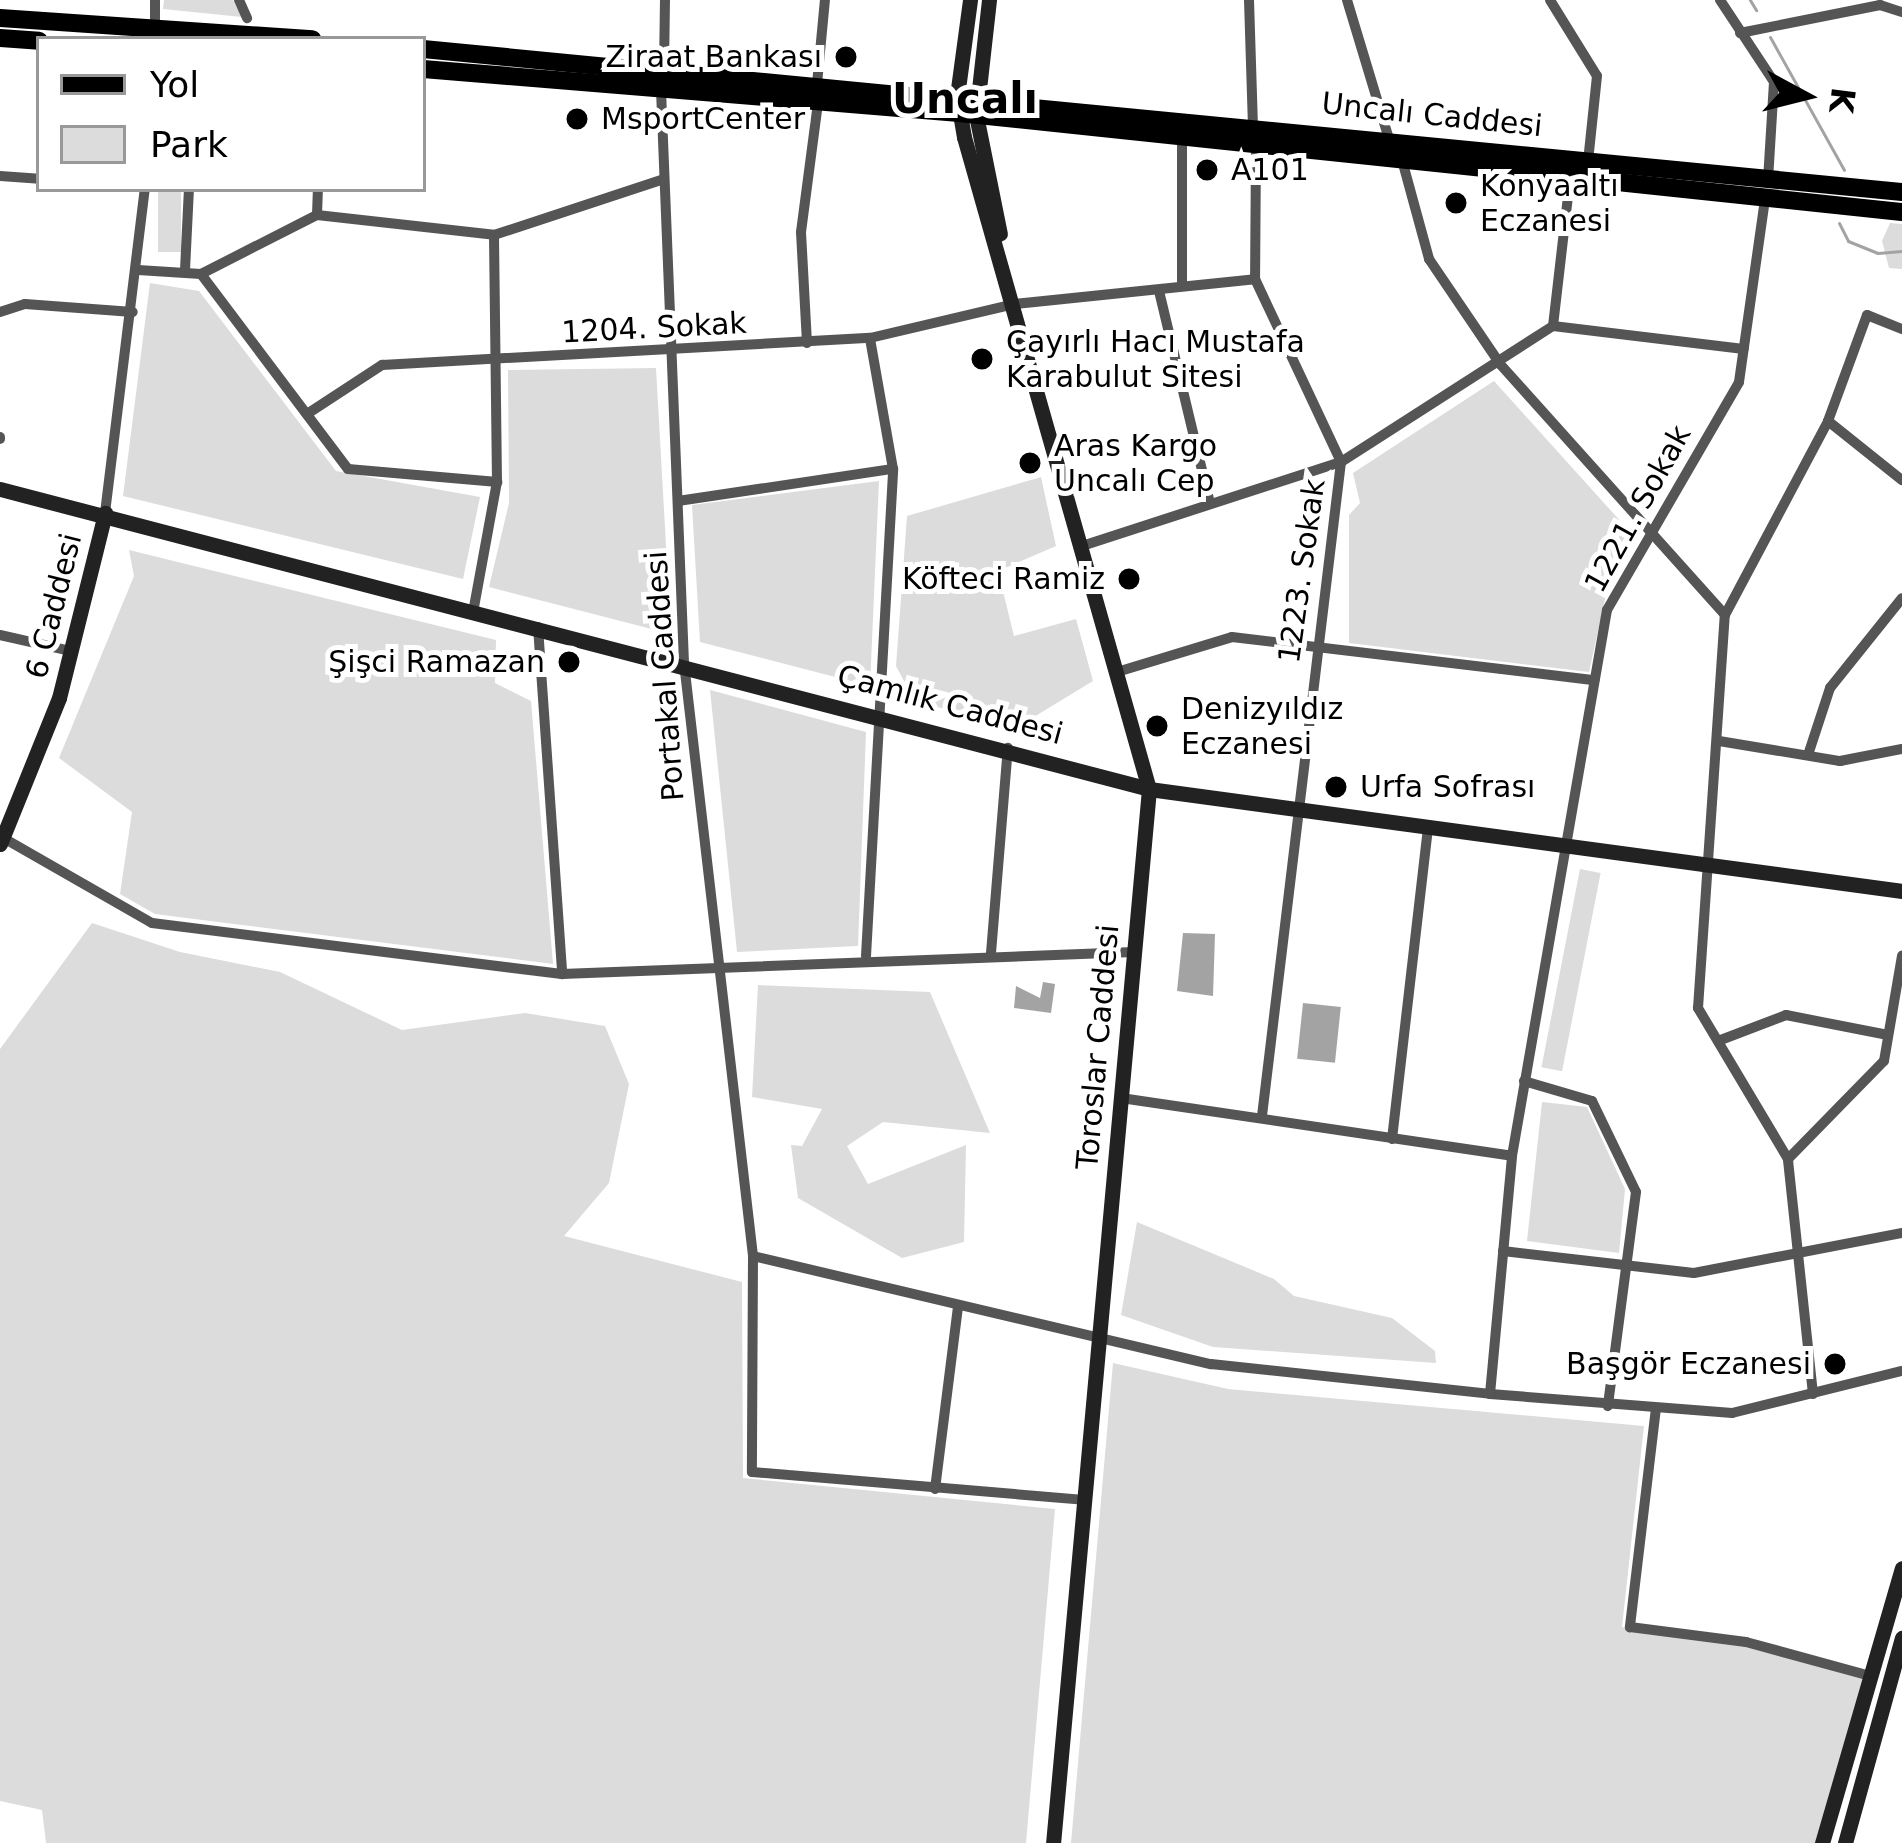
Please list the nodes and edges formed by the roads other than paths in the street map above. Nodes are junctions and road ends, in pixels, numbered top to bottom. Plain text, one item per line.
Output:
1 (155, 0) edge
2 (239, 0) edge
3 (665, 0) edge
4 (825, 0) edge
5 (970, 0) edge
6 (989, 0) edge
7 (1250, 0) edge
8 (1347, 0) edge
9 (1550, 0) edge
10 (1720, 0) edge
11 (1880, 2) edge
12 (1902, 13) edge
13 (0, 18) edge
14 (247, 18) dead end
15 (155, 30) junction
16 (1740, 33) junction
17 (260, 36) edge
18 (0, 38) edge
19 (36, 41) edge
20 (426, 49) edge
21 (426, 69) edge
22 (662, 80) junction
23 (818, 93) junction
24 (967, 105) junction
25 (1255, 136) junction
26 (1182, 138) junction
27 (1389, 139) junction
28 (1402, 160) junction
29 (1588, 161) junction
30 (0, 176) edge
31 (1570, 178) junction
32 (36, 179) edge
33 (664, 179) junction
34 (1767, 190) junction
35 (145, 192) edge
36 (189, 192) edge
37 (318, 192) edge
38 (1902, 192) edge
39 (1902, 212) edge
40 (316, 215) junction
41 (494, 235) junction
42 (138, 270) junction
43 (185, 270) junction
44 (201, 274) junction
45 (1255, 279) junction
46 (1182, 286) junction
47 (1159, 291) junction
48 (1015, 304) junction
49 (0, 312) edge
50 (133, 312) junction
51 (1553, 326) junction
52 (1902, 329) edge
53 (870, 338) junction
54 (807, 343) junction
55 (1744, 350) junction
56 (671, 352) junction
57 (496, 359) junction
58 (1500, 364) junction
59 (307, 414) junction
60 (1828, 421) junction
61 (1341, 462) junction
62 (893, 469) junction
63 (1902, 480) edge
64 (497, 482) junction
65 (0, 489) edge
66 (678, 501) junction
67 (1210, 503) junction
68 (105, 513) junction
69 (1648, 529) junction
70 (1082, 546) junction
71 (1902, 598) edge
72 (474, 607) junction
73 (1725, 615) junction
74 (538, 624) junction
75 (0, 634) edge
76 (1316, 649) junction
77 (70, 651) junction
78 (684, 663) junction
79 (1117, 671) junction
80 (1594, 680) junction
81 (878, 713) junction
82 (1719, 741) junction
83 (1008, 748) junction
84 (1902, 748) edge
85 (1808, 754) junction
86 (1149, 789) junction
87 (1298, 807) junction
88 (1428, 827) junction
89 (2, 840) edge
90 (1563, 847) junction
91 (1711, 867) junction
92 (1902, 891) edge
93 (991, 952) junction
94 (1134, 952) junction
95 (866, 956) junction
96 (1902, 956) edge
97 (715, 966) junction
98 (562, 974) junction
99 (1888, 1035) junction
100 (1718, 1041) junction
101 (1884, 1061) junction
102 (1902, 1064) edge
103 (1524, 1081) junction
104 (1121, 1098) junction
105 (1262, 1116) junction
106 (1391, 1139) junction
107 (1511, 1156) junction
108 (1788, 1159) junction
109 (1902, 1233) edge
110 (1503, 1251) junction
111 (1801, 1251) junction
112 (753, 1256) junction
113 (1625, 1263) junction
114 (958, 1306) junction
115 (1099, 1340) junction
116 (1902, 1371) edge
117 (1490, 1394) junction
118 (1813, 1394) junction
119 (1608, 1406) junction
120 (1656, 1408) junction
121 (934, 1489) junction
122 (1084, 1500) junction
123 (1902, 1568) edge
124 (1902, 1638) edge
125 (1870, 1676) junction
126 (1053, 1843) edge
127 (1822, 1843) edge
128 (1845, 1843) edge

1 - 15 street
2 - 14 street
3 - 22 street, Portakal Caddesi
4 - 23 street
5 - 24 street, Toroslar Caddesi
6 - 24 street, Toroslar Caddesi
7 - 25 street, 1223. Sokak
8 - 27 street
9 - 29 street
10 - 16 street, 1221. Sokak
11 - 12 street
11 - 16 street
13 - 15 main road
15 - 17 main road
16 - 34 street, 1221. Sokak
18 - 19 main road
20 - 22 main road
21 - 22 main road
22 - 23 main road
22 - 33 street, Portakal Caddesi
23 - 24 main road
23 - 54 street
24 - 25 main road, Uncalı Caddesi
24 - 26 main road, Uncalı Caddesi
24 - 48 street, Toroslar Caddesi
25 - 26 main road, Uncalı Caddesi
25 - 27 main road, Uncalı Caddesi
25 - 28 main road, Uncalı Caddesi
25 - 45 street, 1223. Sokak
26 - 46 street
27 - 29 main road, Uncalı Caddesi
28 - 31 main road, Uncalı Caddesi
28 - 58 street
29 - 34 main road, Uncalı Caddesi
30 - 32 street
31 - 34 main road, Uncalı Caddesi
31 - 51 street
33 - 41 street
33 - 56 street, Portakal Caddesi
34 - 38 main road, Uncalı Caddesi
34 - 39 main road, Uncalı Caddesi
34 - 55 street, 1221. Sokak
35 - 42 street
36 - 43 street
37 - 40 street
40 - 41 street
40 - 44 street
41 - 57 street
42 - 43 street
42 - 50 street
43 - 44 street
44 - 59 street
45 - 46 street, 1204. Sokak
45 - 61 street, 1223. Sokak
46 - 47 street, 1204. Sokak
47 - 48 street, 1204. Sokak
47 - 67 street
48 - 53 street, 1204. Sokak
48 - 70 street, Toroslar Caddesi
49 - 50 street
50 - 68 street
51 - 55 street
51 - 58 street
52 - 60 street
53 - 54 street, 1204. Sokak
53 - 62 street
54 - 56 street, 1204. Sokak
55 - 69 street, 1221. Sokak
56 - 57 street, 1204. Sokak
56 - 66 street, Portakal Caddesi
57 - 59 street, 1204. Sokak
57 - 64 street
58 - 61 street
58 - 69 street
59 - 64 street
60 - 63 street
60 - 73 street
61 - 67 street
61 - 76 street, 1223. Sokak
62 - 66 street
62 - 81 street
64 - 72 street
65 - 68 street, Çamlık Caddesi
66 - 78 street, Portakal Caddesi
67 - 70 street
68 - 72 street, Çamlık Caddesi
68 - 77 street, 6 Caddesi
69 - 73 street
69 - 80 street, 1221. Sokak
70 - 79 street, Toroslar Caddesi
71 - 85 street
72 - 74 street, Çamlık Caddesi
73 - 82 street
74 - 78 street, Çamlık Caddesi
74 - 98 street
75 - 77 street
76 - 79 street
76 - 80 street
76 - 87 street, 1223. Sokak
77 - 89 street, 6 Caddesi
78 - 81 street, Çamlık Caddesi
78 - 97 street, Portakal Caddesi
79 - 86 street, Toroslar Caddesi
80 - 90 street, 1221. Sokak
81 - 83 street, Çamlık Caddesi
81 - 95 street
82 - 85 street
82 - 91 street
83 - 86 street, Çamlık Caddesi
83 - 93 street
84 - 85 street
86 - 87 street, Çamlık Caddesi
86 - 94 street, Toroslar Caddesi
87 - 88 street, Çamlık Caddesi
87 - 105 street, 1223. Sokak
88 - 90 street, Çamlık Caddesi
88 - 106 street
89 - 98 street
90 - 91 street, Çamlık Caddesi
90 - 103 street, 1221. Sokak
91 - 92 street, Çamlık Caddesi
91 - 100 street
93 - 94 street
93 - 95 street
94 - 104 street, Toroslar Caddesi
95 - 97 street
96 - 99 street
97 - 98 street
97 - 112 street, Portakal Caddesi
99 - 100 street
99 - 101 street
100 - 108 street
101 - 102 street
101 - 108 street
103 - 107 street, 1221. Sokak
103 - 113 street
104 - 105 street
104 - 115 street, Toroslar Caddesi
105 - 106 street
106 - 107 street
107 - 110 street, 1221. Sokak
108 - 111 street
109 - 111 street
110 - 113 street
110 - 117 street, 1221. Sokak
111 - 113 street
111 - 118 street
112 - 114 street
112 - 121 street, Portakal Caddesi
113 - 119 street
114 - 115 street
114 - 121 street
115 - 117 street
115 - 122 street, Toroslar Caddesi
116 - 118 street
117 - 119 street
118 - 120 street
119 - 120 street
120 - 125 street
121 - 122 street
122 - 126 street, Toroslar Caddesi
123 - 125 street
124 - 128 street
125 - 127 street

